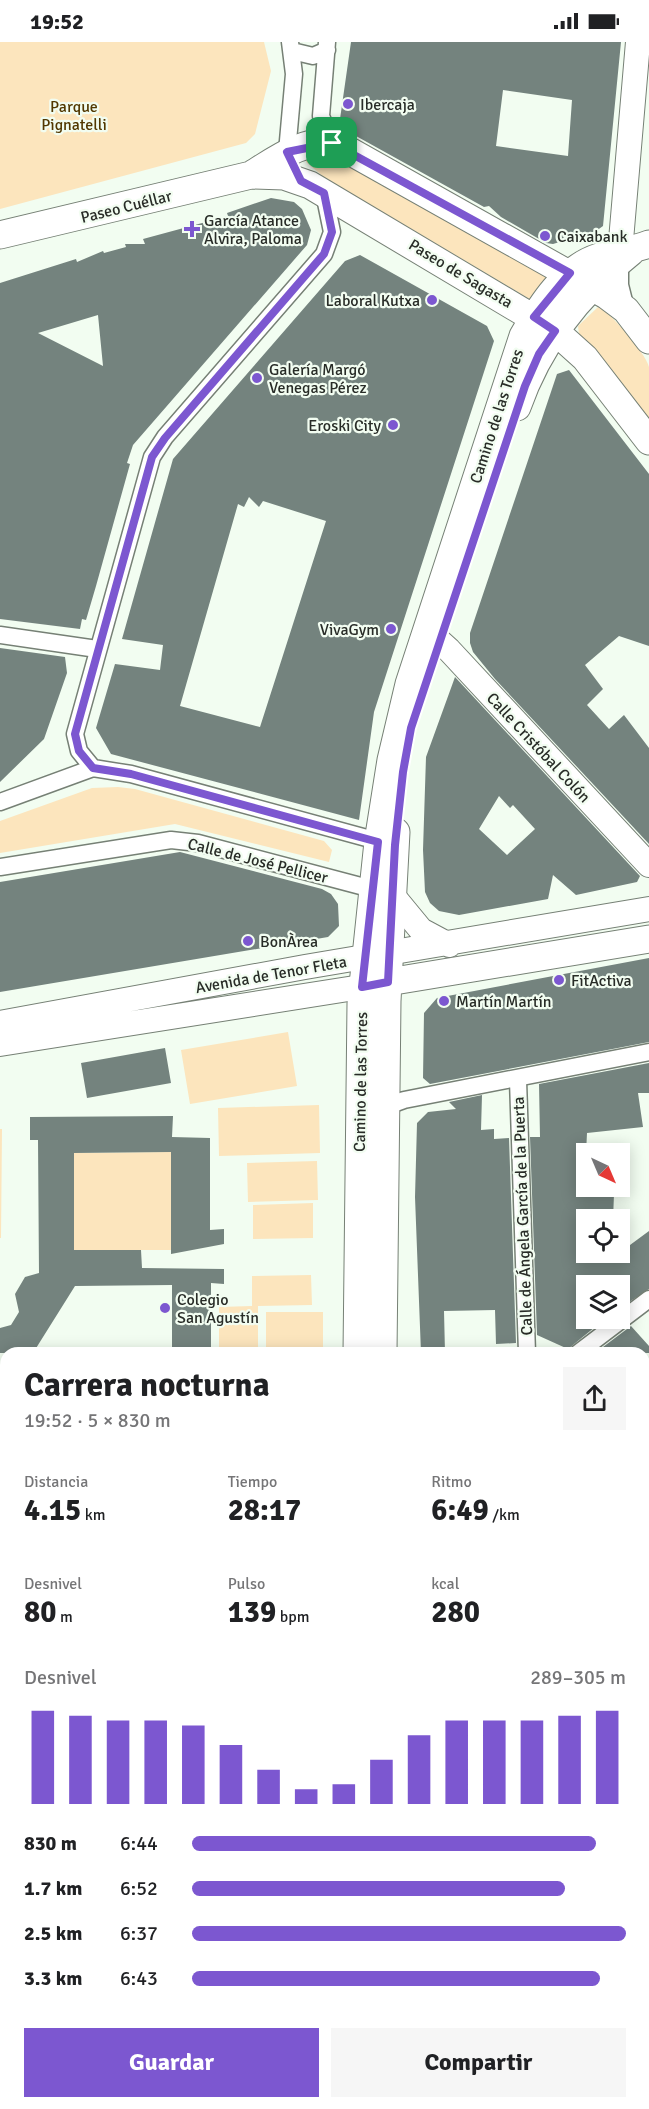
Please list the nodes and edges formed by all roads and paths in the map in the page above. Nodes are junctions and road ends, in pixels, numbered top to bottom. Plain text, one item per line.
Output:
1 (638, 42) edge
2 (327, 46) edge
3 (291, 47) edge
4 (332, 143) junction
5 (287, 152) junction
6 (251, 175) junction
7 (313, 187) junction
8 (0, 235) edge
9 (634, 252) edge
10 (581, 280) junction
11 (626, 310) junction
12 (545, 324) junction
13 (649, 340) edge
14 (649, 441) edge
15 (0, 635) edge
16 (431, 641) junction
17 (97, 650) junction
18 (93, 768) junction
19 (0, 802) edge
20 (386, 844) junction
21 (649, 865) edge
22 (0, 867) edge
23 (383, 892) junction
24 (649, 909) edge
25 (649, 939) edge
26 (449, 945) junction
27 (378, 955) junction
28 (388, 982) junction
29 (362, 987) junction
30 (0, 1023) edge
31 (0, 1044) edge
32 (649, 1052) edge
33 (518, 1080) junction
34 (386, 1111) junction
35 (649, 1299) edge
36 (357, 1347) edge
37 (383, 1347) edge
38 (527, 1347) edge
39 (586, 1347) edge

1 - 9 main road
2 - 3 street
2 - 4 street
3 - 5 street
4 - 5 main road
4 - 10 main road
5 - 6 main road, Paseo Cuéllar
5 - 7 street
6 - 7 main road, Paseo Cuéllar
6 - 8 main road, Paseo Cuéllar
7 - 12 main road, Paseo de Sagasta
7 - 17 street
9 - 10 main road
9 - 11 street
10 - 11 main road
10 - 12 main road, Camino de las Torres
11 - 13 main road
12 - 14 main road, Paseo de Sagasta
12 - 16 main road, Camino de las Torres
15 - 17 street
16 - 20 main road, Camino de las Torres
16 - 21 main road, Calle Cristóbal Colón
17 - 18 street
18 - 19 street
18 - 20 street
20 - 23 main road, Camino de las Torres
22 - 23 street, Calle de José Pellicer
23 - 26 main road
23 - 27 main road, Camino de las Torres
24 - 26 main road, Avenida de Tenor Fleta
25 - 28 main road, Avenida de Tenor Fleta
26 - 27 main road, Avenida de Tenor Fleta
27 - 28 main road, Camino de las Torres
27 - 29 main road, Camino de las Torres
27 - 30 main road, Avenida de Tenor Fleta
28 - 29 main road, Avenida de Tenor Fleta
28 - 34 main road, Camino de las Torres
29 - 31 main road, Avenida de Tenor Fleta
29 - 36 main road, Camino de las Torres
32 - 33 street
33 - 34 street
33 - 38 street, Calle de Ángela García de la Puerta
34 - 37 main road, Camino de las Torres
35 - 39 street

